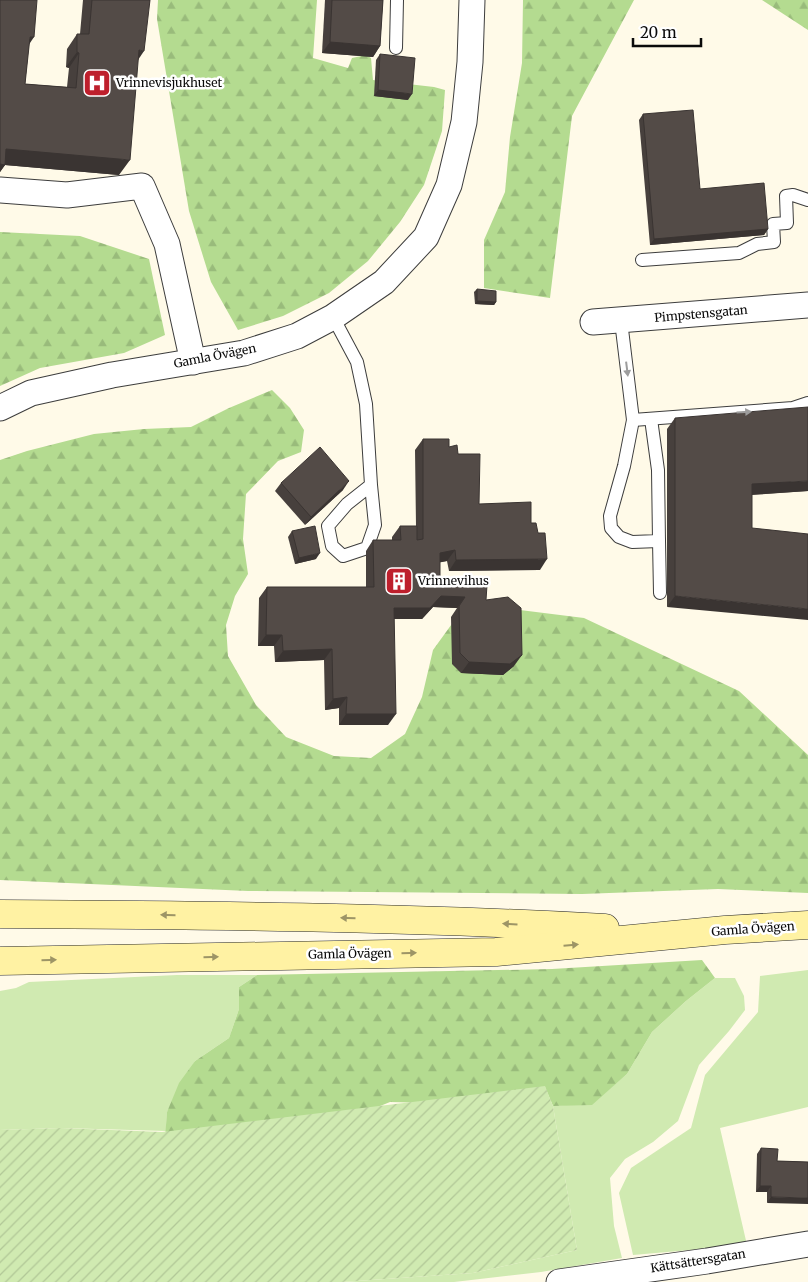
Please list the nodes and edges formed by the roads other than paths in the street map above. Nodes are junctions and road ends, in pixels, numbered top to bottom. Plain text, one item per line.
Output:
1 (396, 0) edge
2 (472, 0) edge
3 (396, 48) dead end
4 (0, 190) edge
5 (808, 200) edge
6 (642, 260) dead end
7 (808, 305) edge
8 (333, 317) junction
9 (621, 321) junction
10 (593, 322) dead end
11 (193, 362) junction
12 (808, 403) edge
13 (0, 408) edge
14 (651, 419) junction
15 (633, 420) junction
16 (371, 485) junction
17 (659, 541) junction
18 (660, 593) dead end
19 (0, 914) edge
20 (808, 925) edge
21 (698, 934) junction
22 (0, 961) edge
23 (808, 1244) edge
24 (710, 1271) edge
25 (559, 1282) edge

1 - 3 lane
2 - 8 street, Gamla Övägen
4 - 11 street
5 - 6 lane
7 - 9 street, Pimpstensgatan
8 - 11 street, Gamla Övägen
8 - 16 lane
9 - 10 street, Pimpstensgatan
9 -> 15 lane
11 - 13 street, Gamla Övägen
14 -> 12 lane
14 - 15 lane
14 - 17 lane
15 - 17 lane
16 - 16 lane
17 - 18 lane
21 -> 19 main road, Gamla Övägen
20 - 21 main road, Gamla Övägen
22 -> 21 main road, Gamla Övägen
23 - 24 street, Kättsättersgatan
24 - 25 street, Kättsättersgatan

